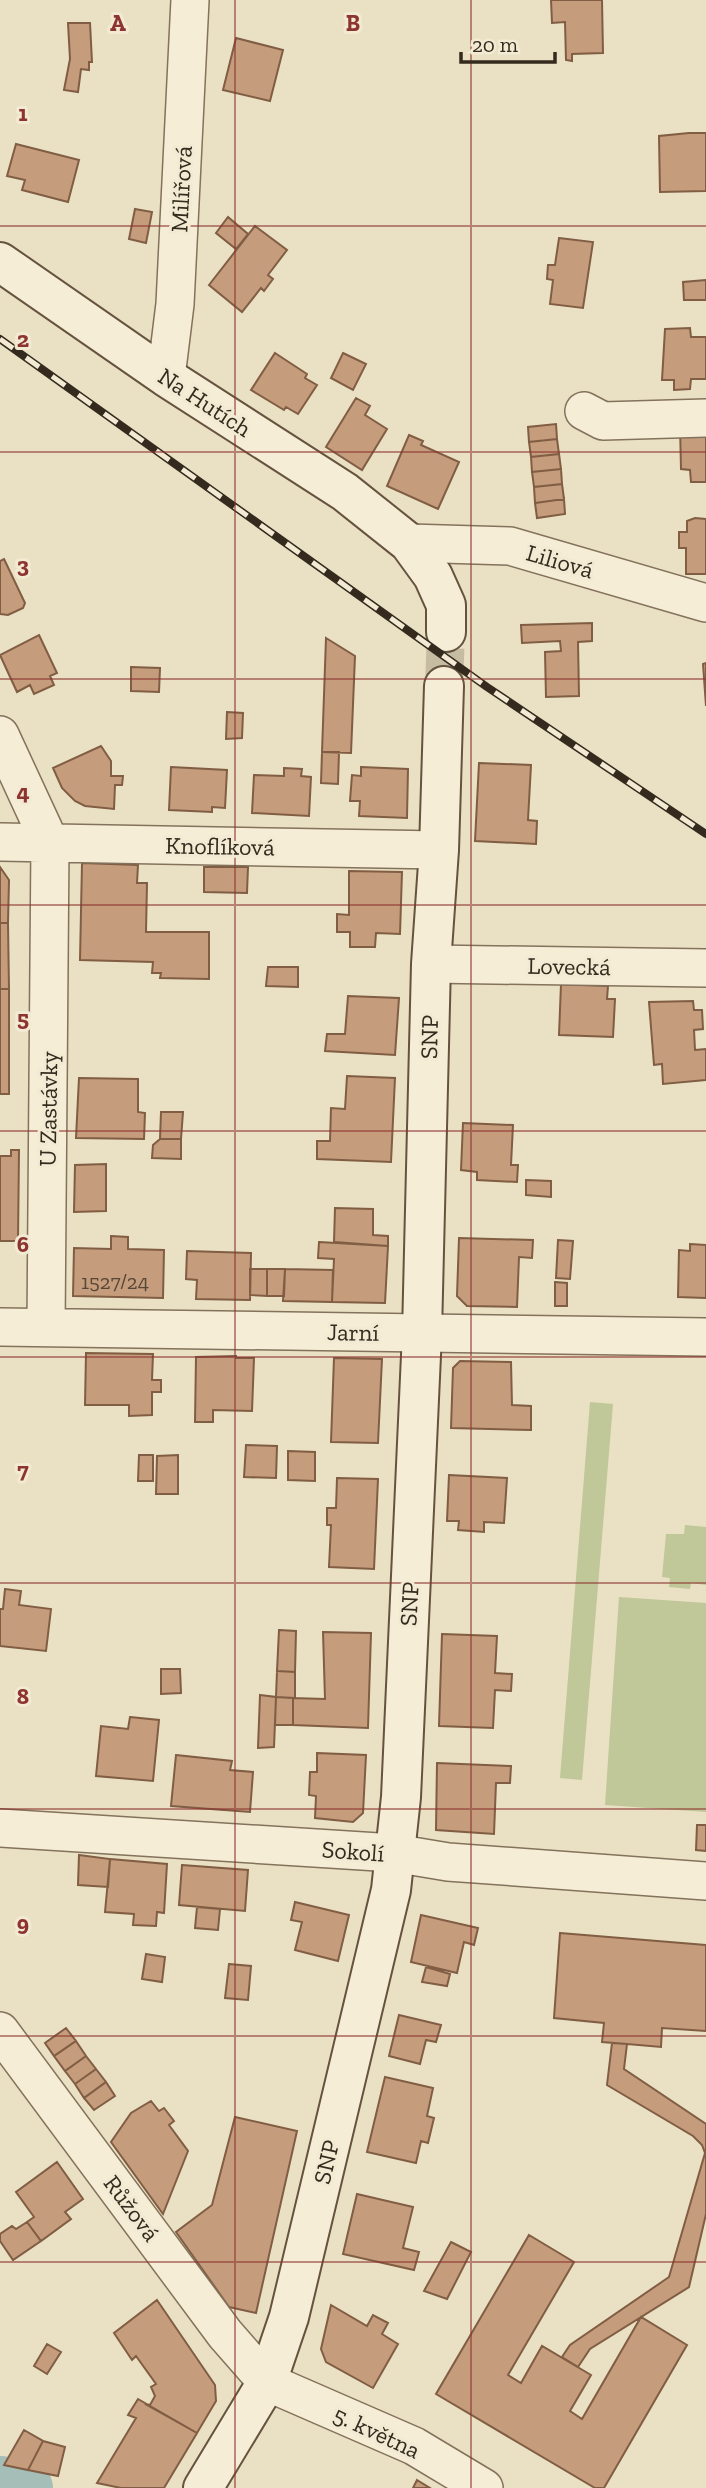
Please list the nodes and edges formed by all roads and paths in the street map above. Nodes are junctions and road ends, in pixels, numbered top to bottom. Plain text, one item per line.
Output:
1 (190, 0) edge
2 (0, 262) edge
3 (166, 377) junction
4 (584, 411) dead end
5 (706, 418) edge
6 (409, 543) junction
7 (706, 603) edge
8 (446, 632) tunnel mouth
9 (444, 686) tunnel mouth
10 (0, 735) edge
11 (0, 842) edge
12 (50, 844) junction
13 (439, 850) junction
14 (431, 964) junction
15 (706, 968) edge
16 (0, 1327) edge
17 (46, 1327) junction
18 (422, 1333) junction
19 (706, 1337) edge
20 (0, 1828) edge
21 (394, 1853) junction
22 (706, 1881) edge
23 (0, 2031) edge
24 (267, 2382) junction
25 (202, 2488) edge
26 (484, 2488) edge

1 - 3 street, Milířová
2 - 3 street, Na Hutích
3 - 6 street, Na Hutích
4 - 5 street
6 - 7 street, Liliová
6 - 8 street
9 - 13 street, SNP
10 - 12 street, U Zastávky
11 - 12 street, Knoflíková
12 - 13 street, Knoflíková
12 - 17 street, U Zastávky
13 - 14 street, SNP
14 - 15 street, Lovecká
14 - 18 street, SNP
16 - 17 street, Jarní
17 - 18 street, Jarní
18 - 19 street, Jarní
18 - 21 street, SNP
20 - 21 street, Sokolí
21 - 22 street, Sokolí
21 - 24 street, SNP
23 - 24 street, Růžová
24 - 25 street, SNP
24 - 26 street, 5. května

